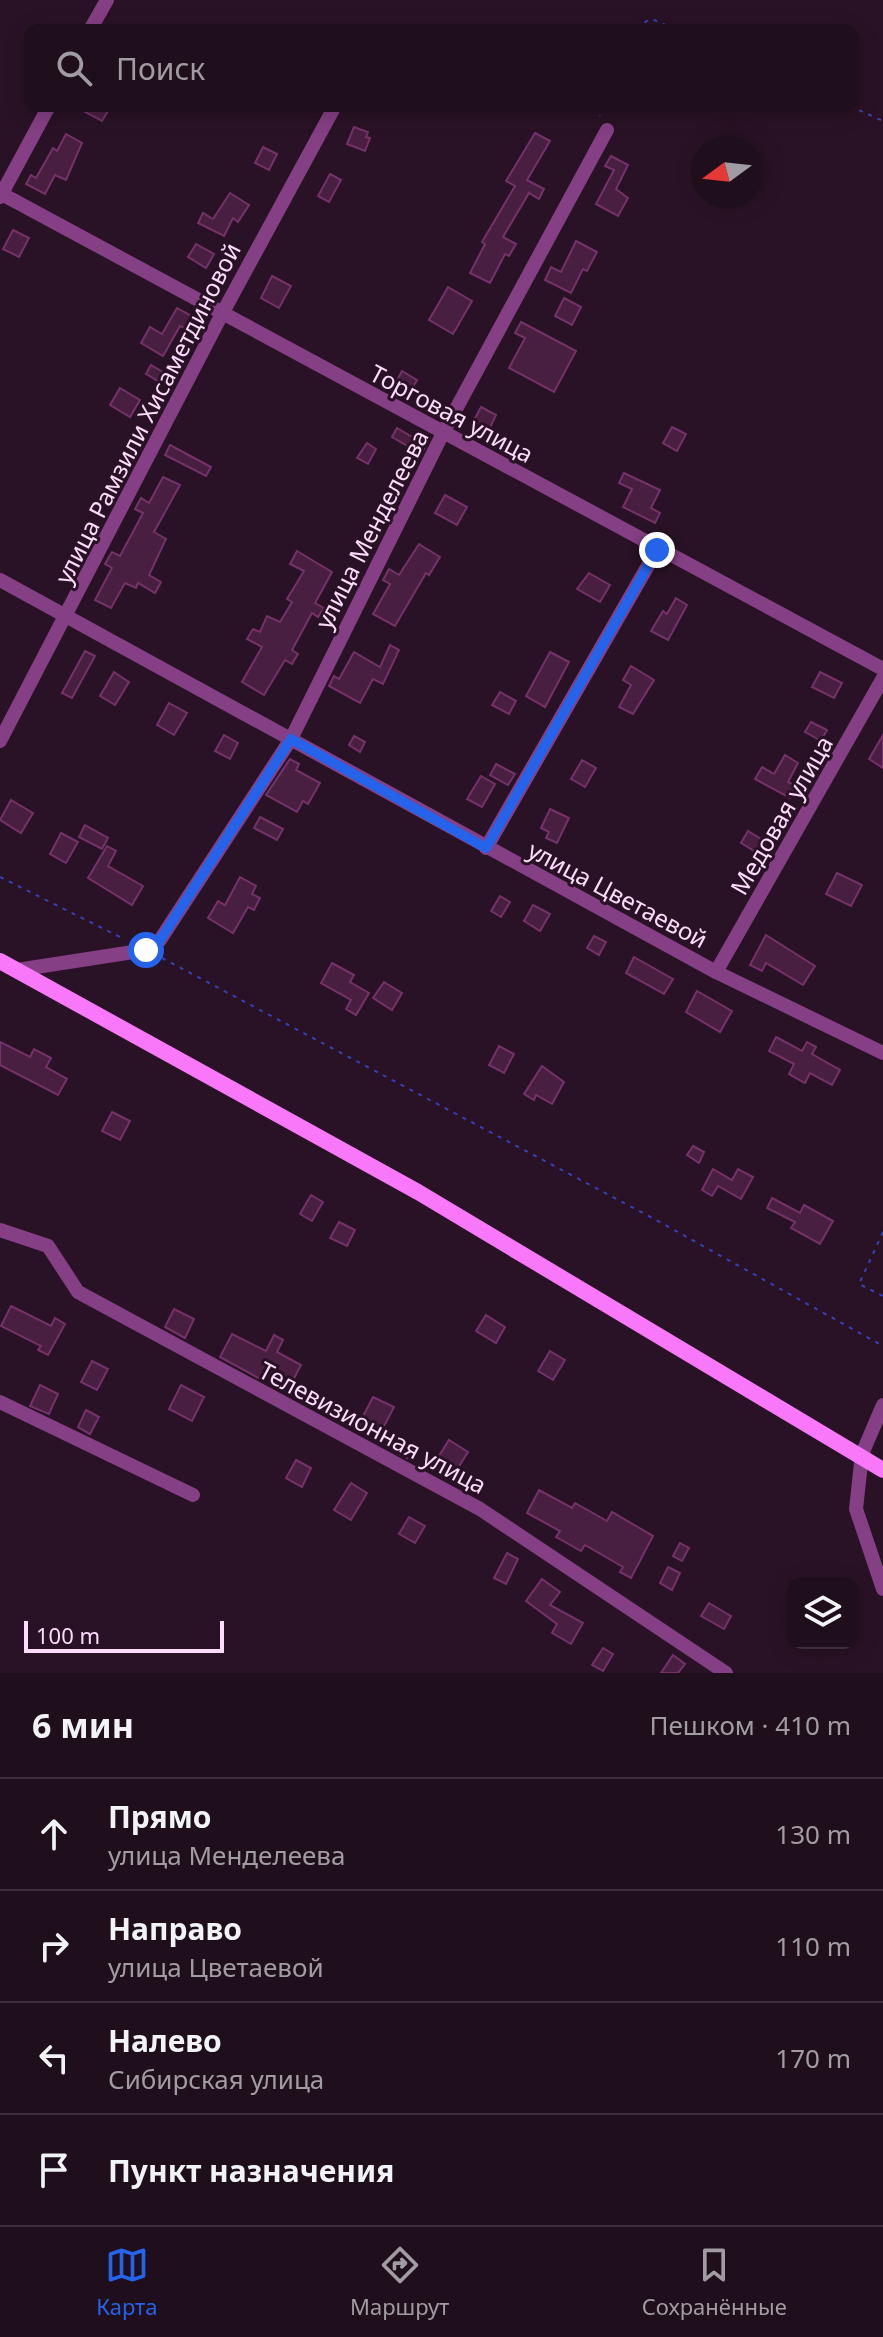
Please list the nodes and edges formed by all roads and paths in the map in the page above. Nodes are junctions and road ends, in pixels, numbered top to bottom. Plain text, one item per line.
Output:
1 (107, 0) edge
2 (93, 24) edge
3 (640, 24) edge
4 (663, 24) edge
5 (859, 110) edge
6 (46, 112) edge
7 (332, 112) edge
8 (883, 121) edge
9 (607, 130) dead end
10 (0, 195) edge
11 (222, 314) junction
12 (443, 433) junction
13 (657, 550) junction
14 (0, 580) edge
15 (67, 615) junction
16 (883, 669) edge
17 (883, 678) edge
18 (291, 739) junction
19 (0, 741) edge
20 (486, 848) junction
21 (0, 877) edge
22 (146, 950) junction
23 (0, 961) edge
24 (17, 970) junction
25 (716, 972) junction
26 (883, 1053) edge
27 (0, 1230) edge
28 (883, 1232) edge
29 (883, 1296) edge
30 (883, 1346) edge
31 (0, 1402) edge
32 (883, 1405) edge
33 (862, 1454) junction
34 (883, 1470) edge
35 (193, 1495) dead end
36 (883, 1589) edge
37 (726, 1673) edge

1 - 2 street
3 - 4 path
5 - 8 path
6 - 10 street
7 - 11 street, улица Рамзили Хисаметдиновой
9 - 12 street, улица Менделеева
10 - 11 street, Торговая улица
11 - 12 street, Торговая улица
11 - 15 street, улица Рамзили Хисаметдиновой
12 - 13 street, Торговая улица
12 - 18 street, улица Менделеева
13 - 16 street, Торговая улица
13 - 20 street
14 - 15 street, улица Цветаевой
15 - 18 street, улица Цветаевой
15 - 19 street, улица Рамзили Хисаметдиновой
17 - 25 street, Медовая улица
18 - 20 street, улица Цветаевой
18 - 22 street, улица Менделеева
20 - 25 street, улица Цветаевой
21 - 22 path
22 - 24 street
22 - 30 path
23 - 24 street
24 - 33 street
25 - 26 street, улица Цветаевой
27 - 37 street, Телевизионная улица
28 - 29 path
31 - 35 street
32 - 33 street
33 - 34 street
33 - 36 street

